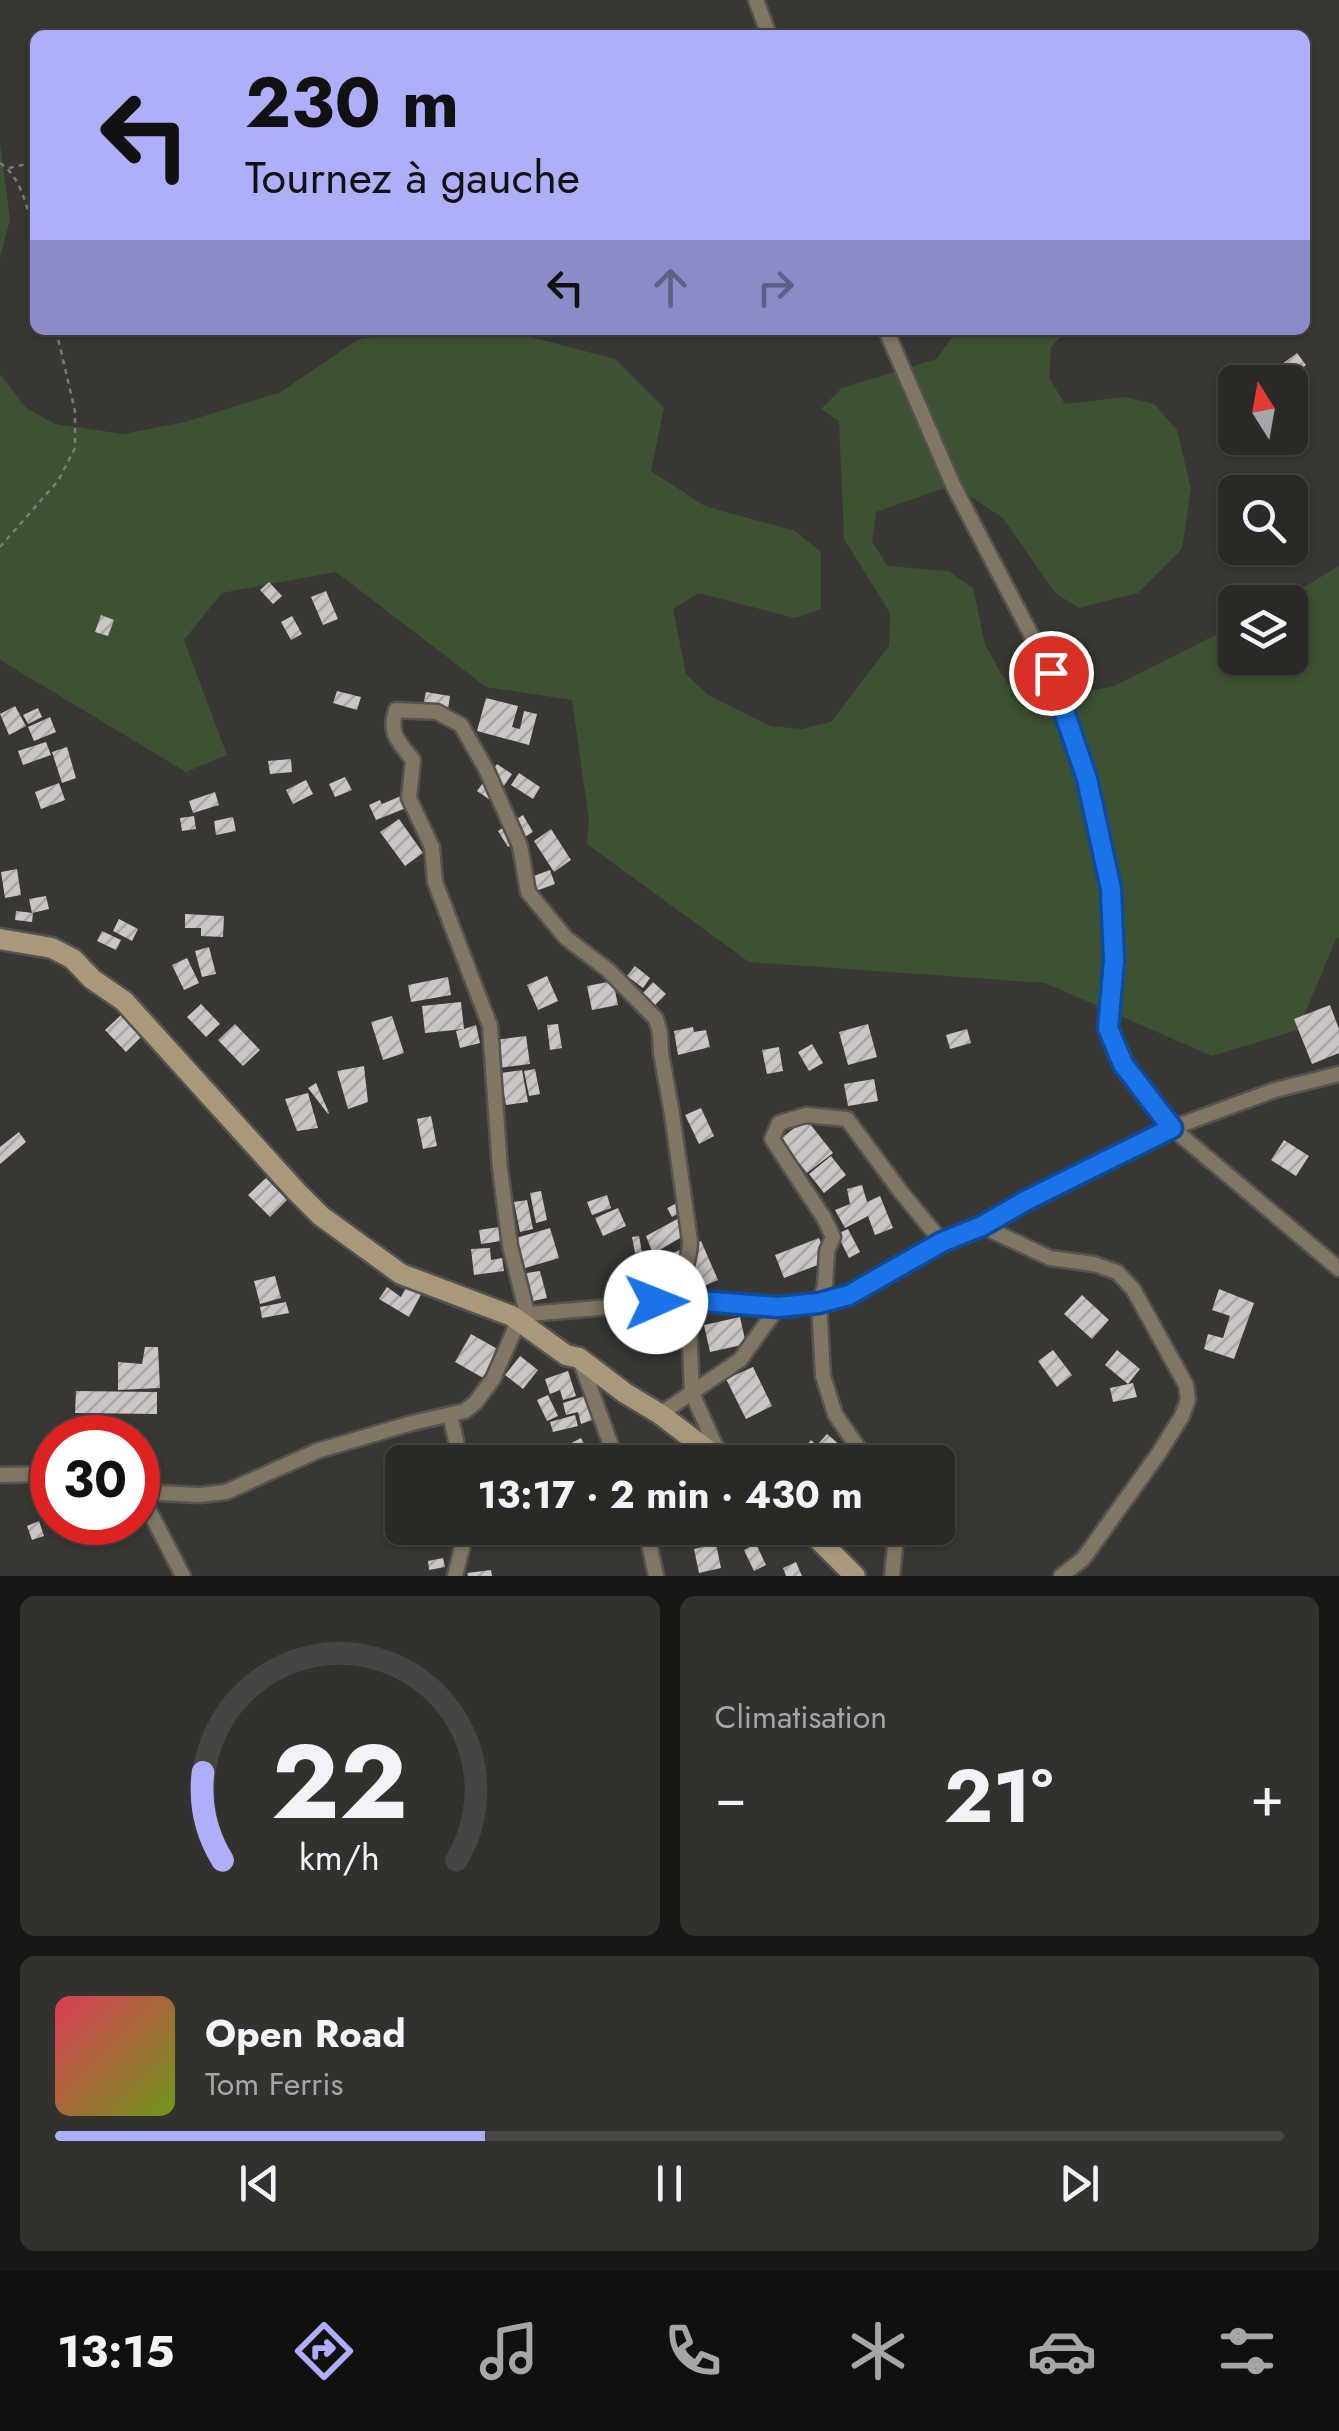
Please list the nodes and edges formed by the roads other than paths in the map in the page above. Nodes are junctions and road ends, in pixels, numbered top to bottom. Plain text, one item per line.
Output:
1 (756, 0) edge
2 (767, 30) edge
3 (888, 335) edge
4 (0, 939) edge
5 (1339, 1074) edge
6 (1172, 1128) junction
7 (982, 1226) junction
8 (942, 1242) junction
9 (1339, 1269) edge
10 (688, 1300) junction
11 (819, 1303) junction
12 (778, 1307) junction
13 (519, 1317) junction
14 (578, 1358) junction
15 (692, 1393) junction
16 (625, 1394) junction
17 (660, 1414) junction
18 (450, 1416) junction
19 (600, 1417) junction
20 (457, 1445) edge
21 (611, 1445) edge
22 (701, 1445) edge
23 (715, 1445) edge
24 (856, 1445) edge
25 (30, 1474) edge
26 (0, 1475) edge
27 (160, 1494) edge
28 (160, 1532) edge
29 (463, 1545) edge
30 (650, 1545) edge
31 (824, 1545) edge
32 (895, 1545) edge
33 (184, 1576) edge
34 (455, 1576) edge
35 (656, 1576) edge
36 (855, 1576) edge
37 (892, 1576) edge
38 (1061, 1576) edge

1 - 2 street
3 - 6 street
4 - 13 main road
5 - 6 street
6 - 7 street
6 - 9 street
7 - 8 street
7 - 38 street
8 - 11 street
8 - 11 street
10 - 12 street
10 - 13 street
10 - 13 street
10 - 15 street
11 - 12 street
11 - 24 street
12 - 15 street
13 - 14 main road
13 - 18 street
14 - 16 main road
14 - 19 street
15 - 17 street
15 - 23 street
16 - 17 main road
16 - 19 street
17 - 22 main road
18 - 20 street
18 - 27 street
19 - 21 street
25 - 26 street
28 - 33 street
29 - 34 street
30 - 35 street
31 - 36 main road
32 - 37 street

